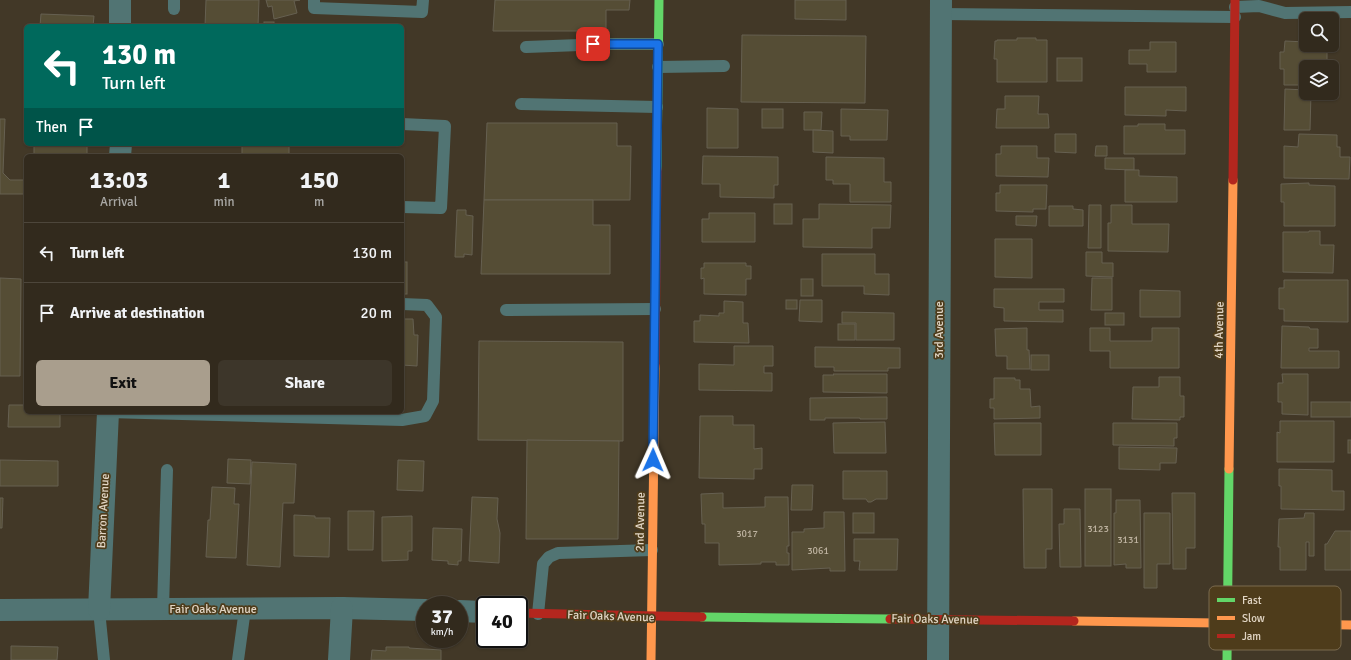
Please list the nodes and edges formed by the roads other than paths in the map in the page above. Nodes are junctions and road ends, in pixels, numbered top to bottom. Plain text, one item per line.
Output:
1 (120, 0) edge
2 (314, 0) edge
3 (423, 0) edge
4 (659, 0) edge
5 (941, 7) edge
6 (1235, 8) edge
7 (1351, 12) edge
8 (120, 24) edge
9 (658, 44) junction
10 (526, 47) dead end
11 (724, 66) dead end
12 (658, 67) junction
13 (521, 104) dead end
14 (657, 107) junction
15 (404, 124) edge
16 (404, 207) edge
17 (404, 304) edge
18 (655, 309) junction
19 (506, 310) dead end
20 (108, 414) edge
21 (182, 414) edge
22 (167, 470) dead end
23 (652, 550) junction
24 (1228, 586) edge
25 (342, 608) junction
26 (162, 609) junction
27 (245, 609) junction
28 (0, 610) edge
29 (99, 610) junction
30 (416, 610) edge
31 (528, 613) edge
32 (538, 614) junction
33 (651, 617) junction
34 (937, 619) junction
35 (1209, 624) edge
36 (1341, 625) edge
37 (1351, 625) edge
38 (1227, 650) edge
39 (104, 660) edge
40 (238, 660) edge
41 (339, 660) edge
42 (650, 660) edge
43 (938, 660) edge
44 (1227, 660) edge

1 - 8 street
2 - 3 lane
4 - 9 street, 2nd Avenue
5 - 6 lane
5 - 34 street, 3rd Avenue
6 - 7 lane
6 - 24 street, 4th Avenue
9 - 10 lane
9 - 12 street, 2nd Avenue
11 - 12 lane
12 - 14 street, 2nd Avenue
13 - 14 lane
14 - 18 street, 2nd Avenue
15 - 16 lane
17 - 21 lane
18 - 19 lane
18 - 23 street, 2nd Avenue
20 - 29 street, Barron Avenue
22 - 26 lane
23 - 32 lane
23 - 33 street, 2nd Avenue
25 - 27 street, Fair Oaks Avenue
25 - 30 street, Fair Oaks Avenue
25 - 41 street
26 - 27 street, Fair Oaks Avenue
26 - 29 street, Fair Oaks Avenue
27 - 40 lane
28 - 29 street, Fair Oaks Avenue
29 - 39 lane
31 - 32 street, Fair Oaks Avenue
32 - 33 street, Fair Oaks Avenue
33 - 34 street, Fair Oaks Avenue
33 - 42 street, 2nd Avenue
34 - 35 street, Fair Oaks Avenue
34 - 43 street, 3rd Avenue
36 - 37 street, Fair Oaks Avenue
38 - 44 street, 4th Avenue

